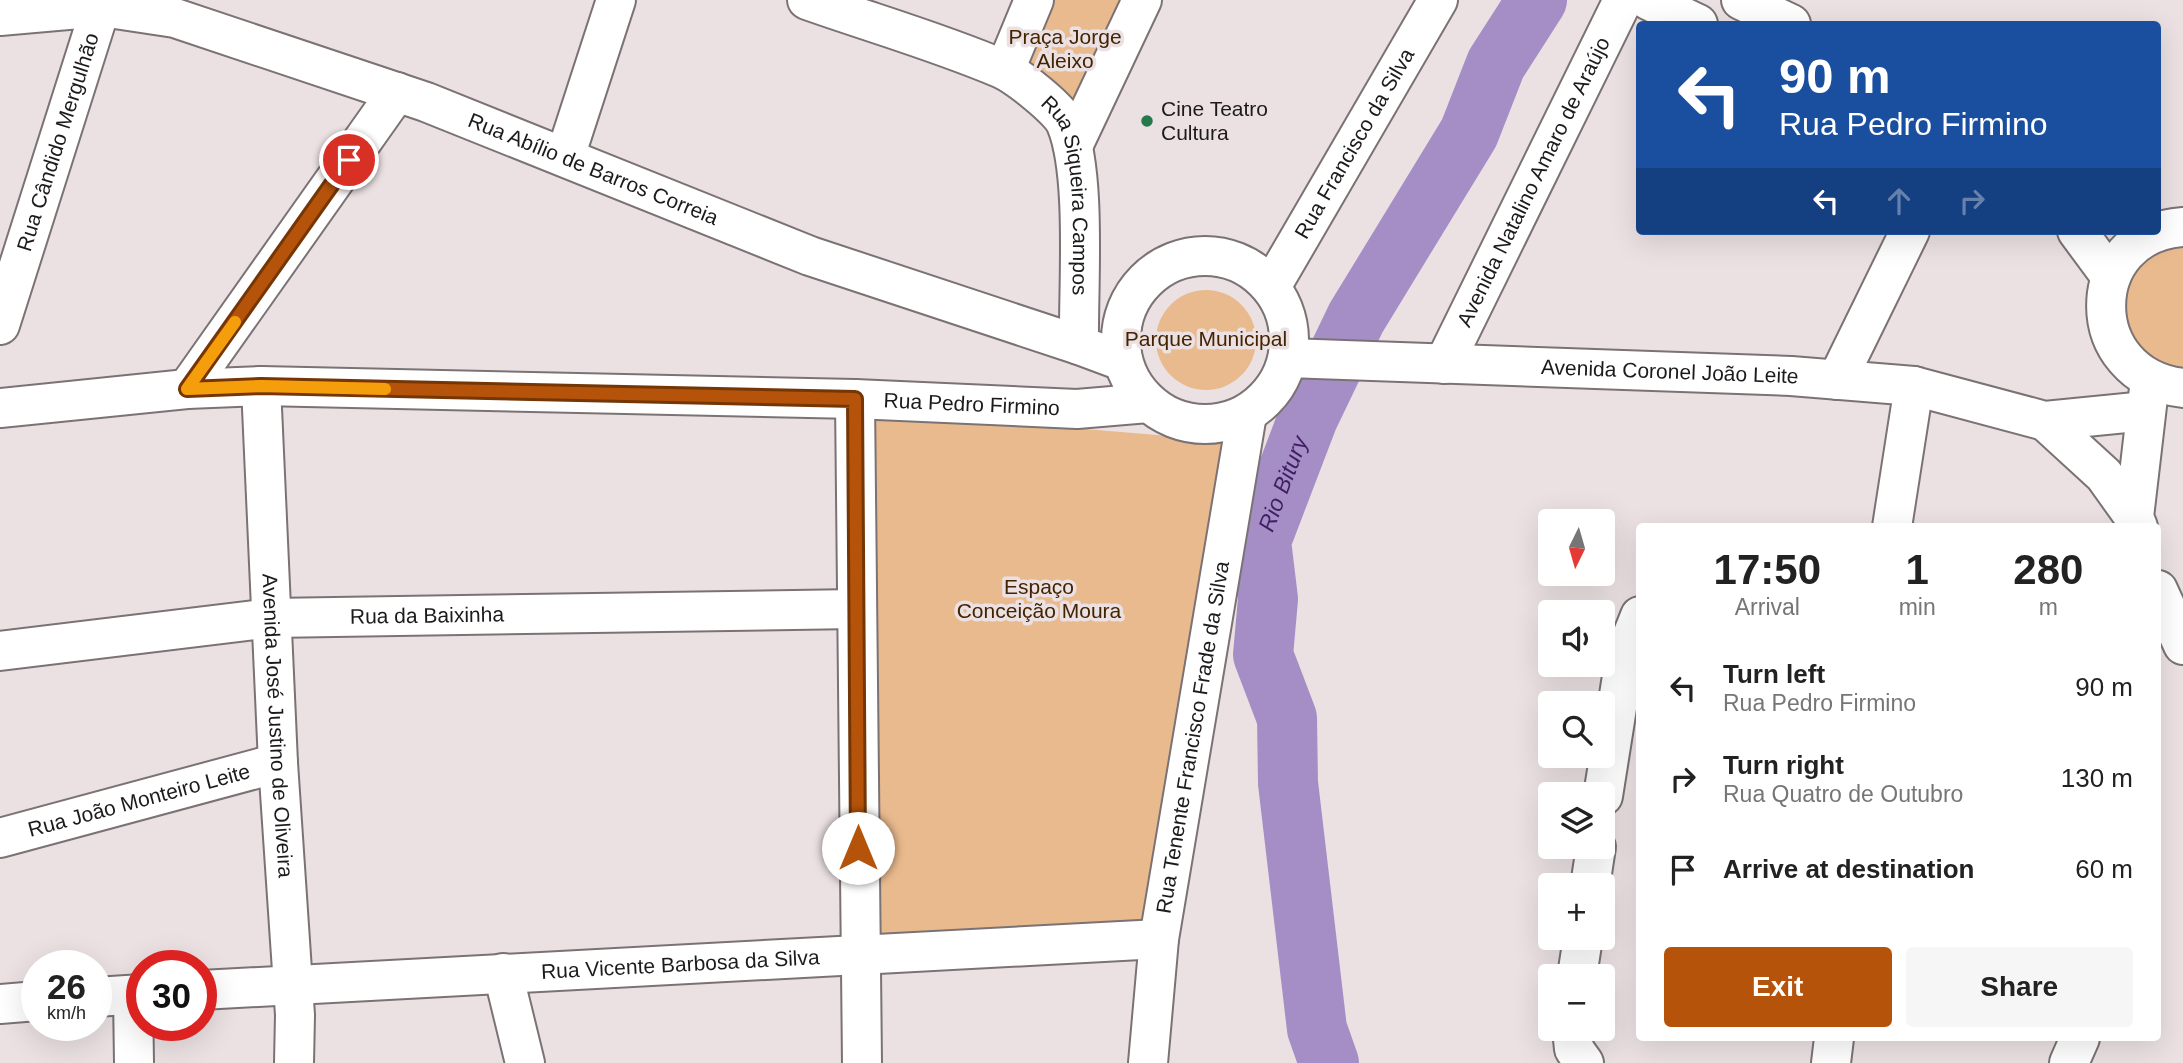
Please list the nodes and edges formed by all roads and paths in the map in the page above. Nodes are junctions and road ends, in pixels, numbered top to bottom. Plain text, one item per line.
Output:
1 (616, 0) edge
2 (807, 0) edge
3 (1034, 0) edge
4 (1142, 0) edge
5 (1438, 0) edge
6 (1623, 0) edge
7 (1648, 0) edge
8 (1741, 0) edge
9 (103, 3) edge
10 (0, 16) edge
11 (1692, 21) edge
12 (1785, 21) edge
13 (1005, 70) junction
14 (397, 92) junction
15 (1073, 146) junction
16 (565, 157) junction
17 (2161, 208) edge
18 (2183, 219) edge
19 (2183, 227) edge
20 (2161, 231) edge
21 (1908, 235) edge
22 (2080, 235) edge
23 (2153, 235) edge
24 (2110, 278) junction
25 (1271, 287) junction
26 (0, 325) edge
27 (1079, 345) junction
28 (1301, 359) junction
29 (1122, 361) junction
30 (1428, 363) junction
31 (1838, 380) junction
32 (261, 386) junction
33 (1914, 386) junction
34 (187, 389) junction
35 (2160, 393) edge
36 (855, 399) junction
37 (1148, 403) junction
38 (0, 408) edge
39 (1247, 414) junction
40 (2045, 421) junction
41 (2136, 522) edge
42 (1893, 523) edge
43 (2161, 597) edge
44 (856, 609) junction
45 (271, 618) junction
46 (1636, 626) edge
47 (2183, 645) edge
48 (0, 651) edge
49 (278, 763) junction
50 (1605, 782) edge
51 (0, 838) edge
52 (1159, 939) junction
53 (858, 953) junction
54 (503, 973) junction
55 (293, 984) junction
56 (217, 989) edge
57 (124, 996) edge
58 (21, 1003) edge
59 (0, 1004) edge
60 (1573, 1041) edge
61 (1834, 1041) edge
62 (2079, 1041) edge
63 (134, 1063) edge
64 (294, 1063) edge
65 (525, 1063) edge
66 (862, 1063) edge
67 (1148, 1063) edge
68 (1584, 1063) edge
69 (1831, 1063) edge
70 (2069, 1063) edge

1 - 16 street
2 - 13 street, Rua Siqueira Campos
3 - 13 street
4 - 15 street
5 - 25 street, Rua Francisco da Silva
6 - 30 street, Avenida Natalino Amaro de Araújo
7 - 11 street
8 - 12 street
9 - 10 street, Rua Abílio de Barros Correia
9 - 14 street, Rua Abílio de Barros Correia
9 - 26 street, Rua Cândido Mergulhão
13 - 15 street, Rua Siqueira Campos
14 - 16 street, Rua Abílio de Barros Correia
14 - 34 street
15 - 27 street, Rua Siqueira Campos
16 - 27 street, Rua Abílio de Barros Correia
17 - 18 street
19 - 20 street
21 - 31 street
22 - 24 street
23 - 24 street
24 - 35 street
25 - 28 street
25 - 29 street
27 - 29 street, Rua Abílio de Barros Correia
28 - 30 street, Avenida Coronel João Leite
28 - 39 street
29 - 37 street
30 - 31 street, Avenida Coronel João Leite
31 - 33 street, Avenida Coronel João Leite
32 - 34 street, Rua Pedro Firmino
32 - 36 street, Rua Pedro Firmino
32 - 45 street, Avenida José Justino de Oliveira
33 - 40 street, Avenida Coronel João Leite
33 - 42 street
34 - 38 street, Rua Pedro Firmino
35 - 40 street, Avenida Coronel João Leite
35 - 41 street
36 - 37 street, Rua Pedro Firmino
36 - 44 street
37 - 39 street
39 - 52 street, Rua Tenente Francisco Frade da Silva
40 - 41 street, Avenida Coronel João Leite
43 - 47 street
44 - 45 street, Rua da Baixinha
44 - 53 street
45 - 48 street, Rua da Baixinha
45 - 49 street, Avenida José Justino de Oliveira
46 - 50 street
49 - 51 street, Rua João Monteiro Leite
49 - 55 street, Avenida José Justino de Oliveira
52 - 53 street, Rua Vicente Barbosa da Silva
52 - 67 street, Rua Tenente Francisco Frade da Silva
53 - 54 street, Rua Vicente Barbosa da Silva
53 - 66 street
54 - 55 street, Rua Vicente Barbosa da Silva
54 - 65 street
55 - 56 street, Rua Vicente Barbosa da Silva
55 - 64 street, Avenida José Justino de Oliveira
57 - 63 street
58 - 59 street
60 - 68 street
61 - 69 street
62 - 70 street

